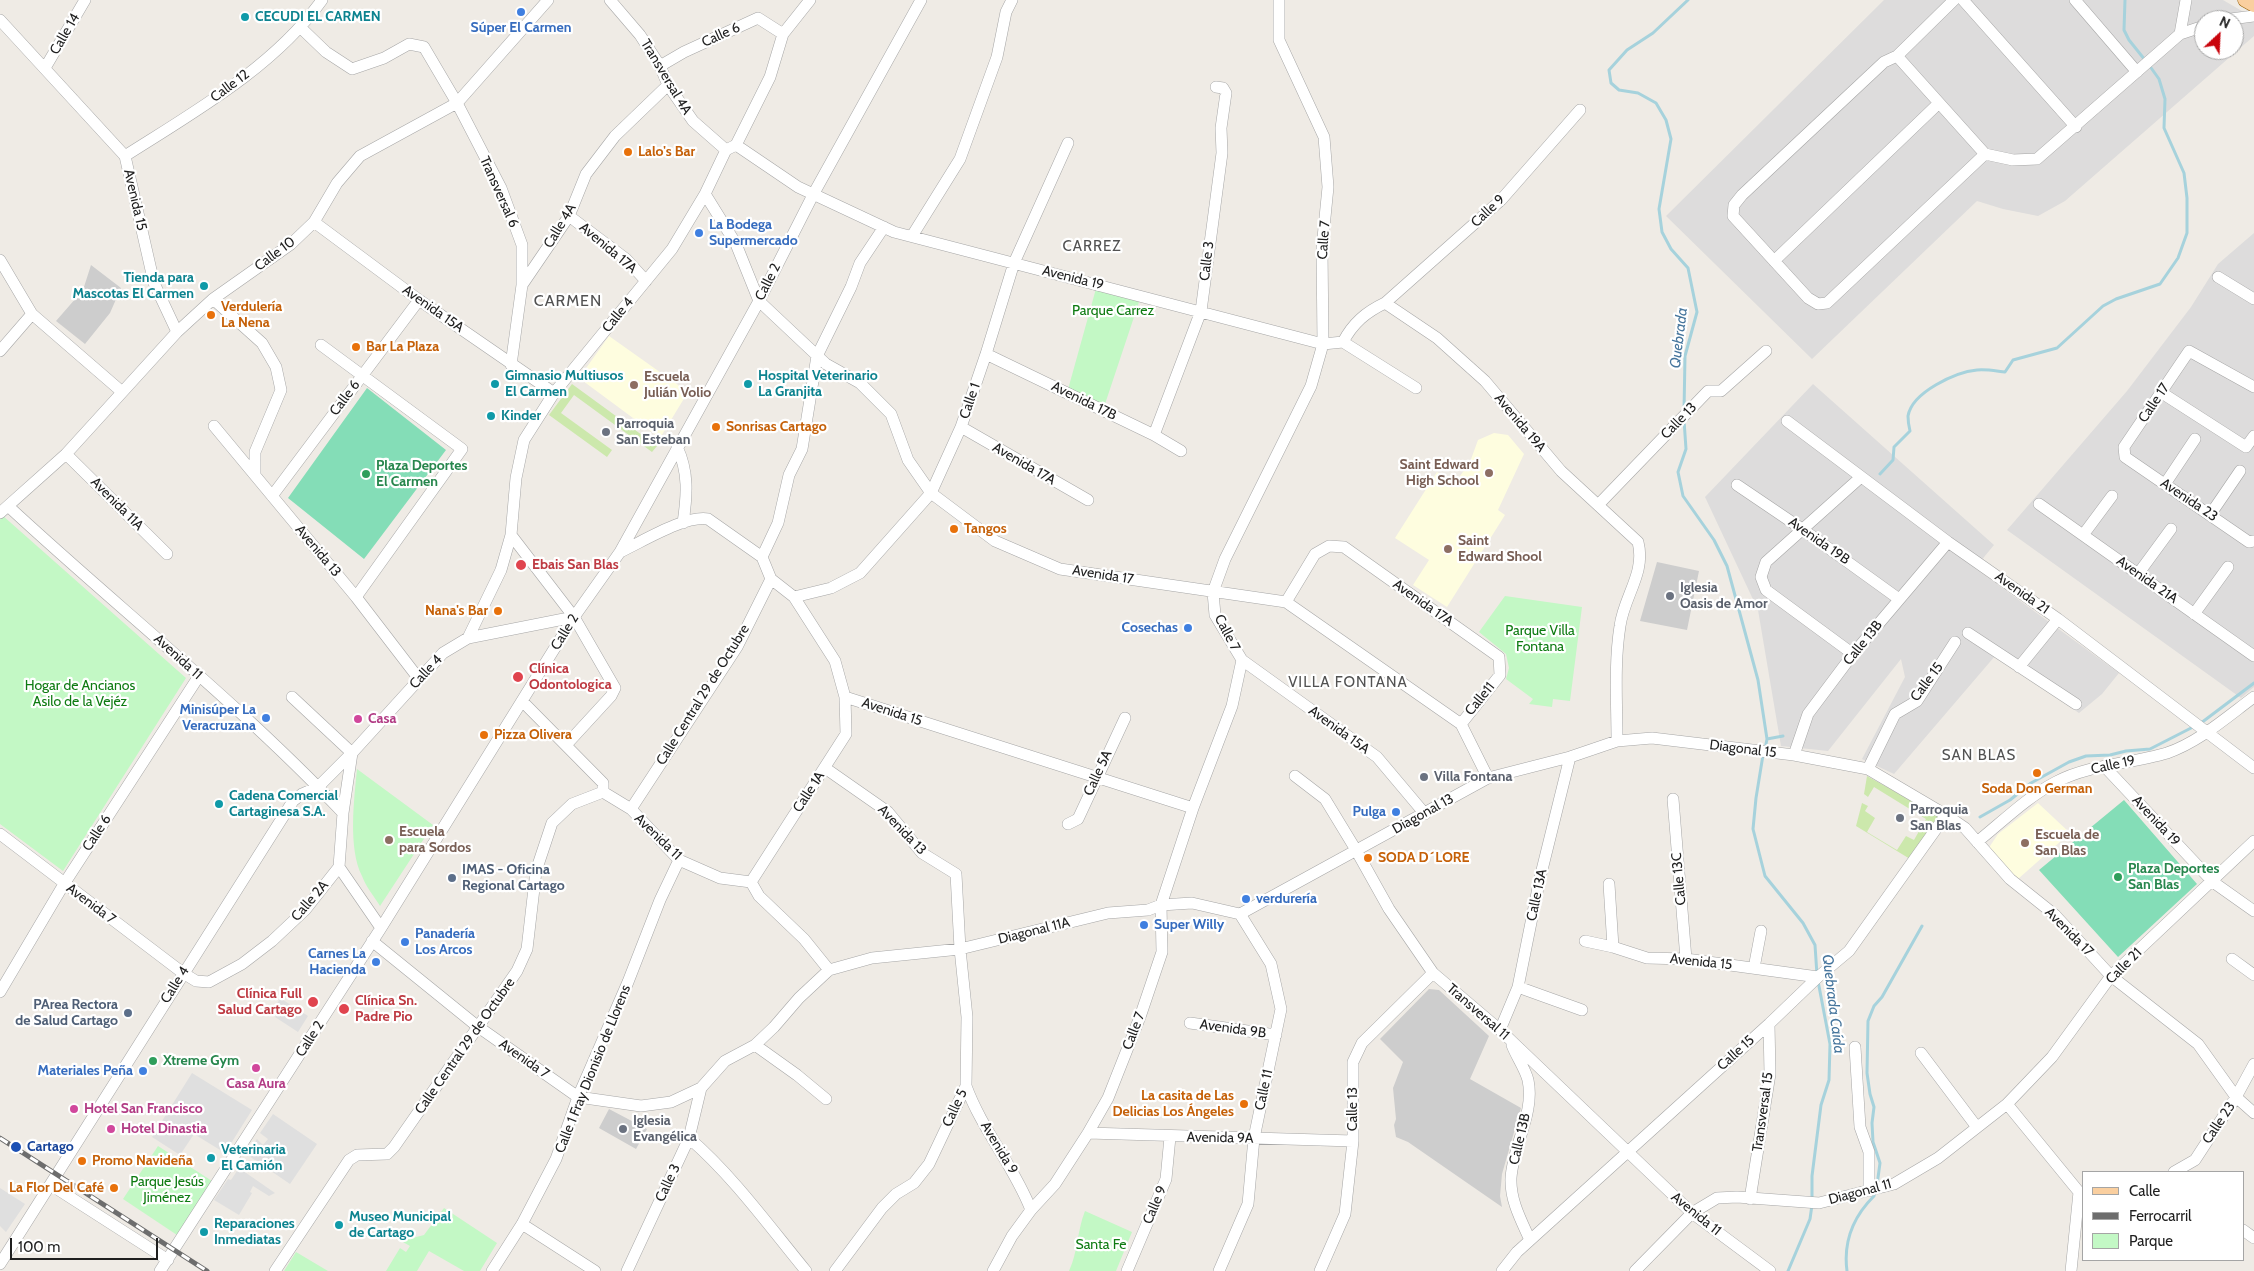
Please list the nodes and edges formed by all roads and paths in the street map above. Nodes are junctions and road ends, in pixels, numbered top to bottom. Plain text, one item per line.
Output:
1 (85, 0) edge
2 (322, 0) edge
3 (548, 0) edge
4 (610, 0) edge
5 (810, 0) edge
6 (921, 0) edge
7 (1012, 0) edge
8 (1279, 0) edge
9 (1954, 0) edge
10 (1963, 0) edge
11 (2075, 0) edge
12 (2186, 0) edge
13 (2245, 0) edge
14 (2254, 5) edge
15 (0, 20) edge
16 (301, 28) junction
17 (2194, 29) edge
18 (783, 34) junction
19 (2180, 34) junction
20 (1897, 56) junction
21 (660, 66) junction
22 (45, 68) junction
23 (2137, 72) junction
24 (668, 85) junction
25 (1216, 87) dead end
26 (457, 103) junction
27 (1939, 103) junction
28 (1580, 110) dead end
29 (2076, 127) junction
30 (1068, 143) dead end
31 (731, 147) junction
32 (1986, 154) junction
33 (125, 156) junction
34 (814, 193) junction
35 (705, 194) junction
36 (569, 216) junction
37 (314, 222) junction
38 (884, 227) junction
39 (912, 236) junction
40 (0, 260) edge
41 (1774, 261) junction
42 (1014, 263) junction
43 (2218, 277) dead end
44 (646, 281) junction
45 (522, 285) junction
46 (2251, 292) edge
47 (213, 299) junction
48 (418, 300) junction
49 (759, 300) junction
50 (1385, 303) junction
51 (1201, 311) junction
52 (32, 314) junction
53 (176, 332) junction
54 (1344, 342) junction
55 (1323, 344) junction
56 (321, 345) dead end
57 (1766, 351) dead end
58 (0, 352) edge
59 (986, 354) junction
60 (817, 356) junction
61 (511, 365) junction
62 (363, 374) junction
63 (2254, 387) edge
64 (1416, 388) dead end
65 (121, 391) junction
66 (554, 393) junction
67 (2162, 393) junction
68 (1787, 421) dead end
69 (214, 426) dead end
70 (961, 427) junction
71 (1154, 435) junction
72 (2254, 436) edge
73 (2195, 438) dead end
74 (677, 447) junction
75 (1181, 451) dead end
76 (66, 454) junction
77 (2125, 456) joint
78 (2240, 471) dead end
79 (255, 475) junction
80 (1861, 477) junction
81 (2165, 484) junction
82 (1737, 485) dead end
83 (931, 493) junction
84 (272, 496) junction
85 (2112, 496) dead end
86 (1088, 500) dead end
87 (1599, 504) junction
88 (2039, 504) dead end
89 (4, 509) edge
90 (2210, 515) junction
91 (683, 523) junction
92 (1802, 529) junction
93 (2171, 529) dead end
94 (511, 535) junction
95 (2083, 535) junction
96 (2254, 541) edge
97 (1948, 542) junction
98 (620, 552) junction
99 (167, 554) dead end
100 (762, 557) junction
101 (2228, 567) dead end
102 (2138, 574) junction
103 (770, 578) junction
104 (1213, 592) junction
105 (356, 597) junction
106 (794, 597) junction
107 (1899, 599) junction
108 (1286, 602) junction
109 (2194, 614) junction
110 (574, 617) junction
111 (2058, 619) junction
112 (560, 620) junction
113 (565, 632) junction
114 (1968, 633) dead end
115 (468, 638) junction
116 (1955, 642) dead end
117 (1853, 654) junction
118 (2254, 656) edge
119 (1242, 660) junction
120 (2019, 666) junction
121 (1500, 675) joint
122 (199, 676) junction
123 (419, 679) junction
124 (292, 697) dead end
125 (845, 697) junction
126 (2254, 697) edge
127 (522, 701) junction
128 (2076, 704) dead end
129 (1124, 718) dead end
130 (1461, 724) junction
131 (2207, 732) junction
132 (1617, 741) junction
133 (566, 745) junction
134 (352, 753) junction
135 (1794, 755) junction
136 (1570, 757) junction
137 (2105, 767) junction
138 (824, 768) junction
139 (2254, 768) edge
140 (1868, 769) junction
141 (1296, 776) dead end
142 (1096, 777) junction
143 (1488, 778) junction
144 (318, 787) junction
145 (603, 792) junction
146 (1673, 800) dead end
147 (1193, 808) junction
148 (631, 810) junction
149 (343, 813) junction
150 (1425, 814) junction
151 (1946, 815) junction
152 (1068, 824) dead end
153 (0, 834) edge
154 (2254, 841) edge
155 (1977, 842) junction
156 (1356, 850) junction
157 (679, 860) junction
158 (338, 867) junction
159 (956, 874) joint
160 (751, 882) junction
161 (2213, 882) junction
162 (64, 884) junction
163 (1610, 884) dead end
164 (1161, 906) junction
165 (2254, 911) edge
166 (1240, 914) junction
167 (380, 928) junction
168 (1761, 931) dead end
169 (372, 941) junction
170 (1586, 942) dead end
171 (1613, 947) junction
172 (960, 950) junction
173 (1686, 959) junction
174 (2232, 959) dead end
175 (1754, 968) junction
176 (829, 970) junction
177 (183, 973) junction
178 (1433, 973) junction
179 (2254, 975) edge
180 (2111, 976) junction
181 (1818, 977) junction
182 (1518, 987) junction
183 (0, 992) edge
184 (1582, 1010) dead end
185 (1190, 1023) dead end
186 (1769, 1024) junction
187 (477, 1026) junction
188 (1500, 1030) junction
189 (1276, 1035) junction
190 (1509, 1039) junction
191 (754, 1045) junction
192 (1855, 1047) dead end
193 (1921, 1053) dead end
194 (2254, 1064) edge
195 (966, 1086) junction
196 (701, 1088) junction
197 (578, 1097) junction
198 (2236, 1097) junction
199 (826, 1099) dead end
200 (2007, 1104) junction
201 (2254, 1113) edge
202 (1976, 1126) junction
203 (1088, 1133) junction
204 (1170, 1137) junction
205 (689, 1138) junction
206 (1254, 1138) junction
207 (1353, 1141) junction
208 (1626, 1153) junction
209 (2176, 1171) edge
210 (51, 1185) junction
211 (1869, 1191) junction
212 (2081, 1191) edge
213 (1750, 1198) junction
214 (1031, 1210) junction
215 (1692, 1213) junction
216 (522, 1224) junction
217 (1530, 1240) junction
218 (168, 1260) junction
219 (0, 1264) edge
220 (160, 1271) edge
221 (275, 1271) edge
222 (492, 1271) edge
223 (595, 1271) edge
224 (627, 1271) edge
225 (806, 1271) edge
226 (835, 1271) edge
227 (993, 1271) edge
228 (1127, 1271) edge
229 (1219, 1271) edge
230 (1320, 1271) edge
231 (1502, 1271) edge
232 (1635, 1271) edge
233 (1770, 1271) edge
234 (2071, 1271) edge

1 - 22 street, Calle 14
2 - 16 street, Calle 12
3 - 26 street, Calle 10
4 - 21 street, Transversal 4A
5 - 18 street, Calle 4
6 - 34 street, Calle 2
7 - 39 street
8 - 55 street, Calle 7
9 - 20 street
10 - 29 street
11 - 23 street
12 - 19 street
13 - 14 main road
15 - 22 street, Avenida 15
16 - 26 street
16 - 33 street, Calle 12
17 - 19 street
18 - 21 street, Calle 6
18 - 31 street, Calle 4
19 - 23 street
20 - 27 street
20 - 41 street
21 - 24 street, Transversal 4A
22 - 33 street, Avenida 15
23 - 29 street
24 - 31 street, Transversal 4A
24 - 36 street, Calle 4A
25 - 51 street, Calle 3
26 - 37 street, Calle 10
26 - 45 street, Transversal 6
27 - 32 street
27 - 41 street
28 - 50 street, Calle 9
29 - 32 street
30 - 42 street, Calle 1
31 - 34 street, Avenida 19
31 - 35 street, Calle 4
32 - 41 street
33 - 53 street, Avenida 15
34 - 38 street, Avenida 19
34 - 49 street, Calle 2
35 - 44 street, Calle 4
35 - 49 street
36 - 44 street, Avenida 17A
36 - 45 street, Calle 4A
37 - 47 street, Calle 10
37 - 48 street, Avenida 15A
38 - 39 street, Avenida 19
38 - 60 street
39 - 42 street, Avenida 19
40 - 52 street
42 - 51 street, Avenida 19
42 - 59 street, Calle 1
43 - 46 street
44 - 66 street, Calle 4
45 - 61 street, Calle 4A
47 - 53 street, Calle 10
47 - 79 street
48 - 61 street, Avenida 15A
48 - 62 street, Calle 6
49 - 60 street, Avenida 17
49 - 74 street, Calle 2
50 - 54 street, Calle 9
50 - 87 street, Avenida 19A
51 - 55 street, Avenida 19
51 - 71 street, Calle 3
52 - 58 street
52 - 65 street
53 - 65 street, Calle 10
54 - 55 street, Avenida 19
54 - 64 street
55 - 104 street, Calle 7
56 - 62 street
57 - 87 street, Calle 13
59 - 70 street, Calle 1
59 - 71 street, Avenida 17B
60 - 83 street, Avenida 17
60 - 100 street
61 - 66 street, Avenida 15A
62 - 84 street, Calle 6
62 - 105 street
63 - 67 street, Calle 17
65 - 76 street, Calle 10
66 - 94 street, Calle 4
67 - 72 street
67 - 77 street, Calle 17
68 - 80 street, Avenida 21
69 - 79 street, Avenida 13
70 - 83 street, Calle 1
70 - 86 street, Avenida 17A
71 - 75 street, Avenida 17B
73 - 81 street
74 - 91 street
74 - 98 street, Calle 2
76 - 89 street, Calle 10
76 - 99 street, Avenida 11A
77 - 81 street, Avenida 23
78 - 90 street
79 - 84 street, Avenida 13
80 - 92 street
80 - 97 street, Avenida 21
81 - 90 street, Avenida 23
82 - 92 street, Avenida 19B
83 - 104 street, Avenida 17
83 - 106 street, Calle 1
84 - 105 street, Avenida 13
85 - 95 street
87 - 132 street, Avenida 19A
88 - 95 street, Avenida 21A
89 - 122 street, Avenida 11
90 - 96 street, Avenida 23
91 - 98 street
91 - 100 street
92 - 107 street, Avenida 19B
92 - 117 street
93 - 102 street
94 - 110 street
94 - 115 street, Calle 4
95 - 102 street, Avenida 21A
97 - 107 street, Calle 13B
97 - 111 street, Avenida 21
98 - 110 street, Calle 2
100 - 103 street
101 - 109 street
102 - 109 street, Avenida 21A
103 - 106 street, Avenida 15
103 - 148 street, Calle Central 29 de Octubre
104 - 108 street, Avenida 17
104 - 119 street, Calle 7
105 - 123 street, Avenida 13
106 - 125 street, Avenida 15
107 - 117 street, Calle 13B
108 - 121 street, Avenida 17A
108 - 130 street, Avenida 17
109 - 118 street, Avenida 21A
110 - 112 street
110 - 113 street, Calle 2
110 - 133 street
111 - 120 street
111 - 131 street, Avenida 21
112 - 113 street
112 - 115 street
113 - 127 street, Calle 2
114 - 120 street
115 - 123 street, Calle 4
116 - 140 street, Calle 15
117 - 135 street, Calle 13B
119 - 147 street, Calle 7
119 - 150 street, Avenida 15A
120 - 128 street
121 - 130 street, Calle11
122 - 144 street, Avenida 11
122 - 162 street, Calle 6
123 - 134 street, Calle 4
124 - 134 street
125 - 138 street, Calle 1A
125 - 142 street, Avenida 15
126 - 131 street, Calle 19
127 - 133 street, Avenida 11
127 - 167 street, Calle 2
129 - 142 street, Calle 5A
130 - 143 street, Avenida 17
131 - 137 street, Calle 19
131 - 139 street, Avenida 21
132 - 135 street, Diagonal 15
132 - 136 street, Diagonal 13
133 - 145 street, Avenida 11
134 - 144 street, Calle 4
134 - 149 street, Calle 2A
135 - 140 street, Diagonal 15
136 - 143 street, Diagonal 13
136 - 182 street, Calle 13A
137 - 155 street, Calle 19
137 - 161 street, Avenida 19
138 - 159 street, Avenida 13
138 - 160 street, Calle 1A
140 - 151 street, Avenida 17
141 - 156 street
142 - 147 street, Avenida 15
142 - 152 street, Calle 5A
143 - 150 street, Diagonal 13
144 - 149 street, Avenida 11
144 - 177 street, Calle 4
145 - 148 street, Avenida 11
145 - 187 street, Calle Central 29 de Octubre
146 - 173 street, Calle 13C
147 - 164 street, Calle 7
148 - 157 street, Avenida 11
149 - 158 street, Calle 2A
150 - 156 street, Diagonal 13
151 - 155 street, Avenida 17
151 - 181 street, Calle 15
153 - 162 street, Avenida 7
154 - 161 street, Calle 21
155 - 180 street, Avenida 17
156 - 166 street, Diagonal 13
156 - 178 street, Transversal 11
157 - 160 street, Avenida 11
157 - 197 street, Calle 1 Fray Dionisio de Llorens
158 - 167 street
158 - 177 street, Calle 2A
159 - 172 street, Calle 5
160 - 176 street
161 - 165 street, Avenida 19
161 - 180 street, Calle 21
162 - 177 street, Avenida 7
162 - 183 street, Calle 6
163 - 171 street
164 - 166 street, Diagonal 11A
164 - 172 street, Diagonal 11A
164 - 203 street, Calle 7
166 - 189 street, Calle 11
167 - 169 street, Calle 2
168 - 175 street
169 - 187 street, Avenida 7
169 - 218 street, Calle 2
170 - 171 street, Avenida 15
171 - 173 street, Avenida 15
172 - 176 street, Diagonal 11A
172 - 195 street, Calle 5
173 - 175 street, Avenida 15
174 - 179 street
175 - 181 street, Avenida 15
176 - 191 street, Calle 3
177 - 210 street, Calle 4
178 - 188 street, Transversal 11
178 - 207 street, Calle 13
180 - 198 street, Avenida 17
180 - 200 street, Calle 21
181 - 186 street, Calle 15
182 - 184 street
182 - 188 street, Calle 13A
185 - 189 street, Avenida 9B
186 - 208 street, Calle 15
186 - 213 street, Transversal 15
187 - 197 street, Avenida 7
187 - 221 street, Calle Central 29 de Octubre
188 - 190 street, Transversal 11
189 - 206 street, Calle 11
190 - 208 street, Transversal 11
190 - 217 street, Calle 13B
191 - 196 street, Calle 3
191 - 199 street
192 - 211 street
193 - 202 street
194 - 198 street, Calle 23
195 - 214 street, Avenida 9
195 - 226 street, Calle 5
196 - 197 street, Avenida 7
196 - 205 street, Calle 3
197 - 216 street, Calle 1 Fray Dionisio de Llorens
198 - 201 street, Avenida 17
198 - 209 street, Calle 23
200 - 202 street, Diagonal 11
200 - 212 street
202 - 211 street, Diagonal 11
203 - 204 street, Avenida 9A
203 - 214 street, Calle 7
204 - 206 street, Avenida 9A
204 - 228 street, Calle 9
205 - 224 street, Calle 3
205 - 225 street
206 - 207 street, Avenida 9A
206 - 229 street, Calle 11
207 - 230 street, Calle 13
208 - 215 street, Avenida 11
208 - 217 street, Calle 15
210 - 218 street
210 - 219 street, Calle 4
211 - 213 street, Diagonal 11
212 - 234 street
213 - 215 street, Diagonal 11
214 - 227 street, Calle 7
215 - 232 street, Diagonal 11
215 - 233 street, Avenida 11
216 - 222 street, Calle 1 Fray Dionisio de Llorens
216 - 223 street
217 - 231 street, Calle 15
218 - 220 street, Calle 2

